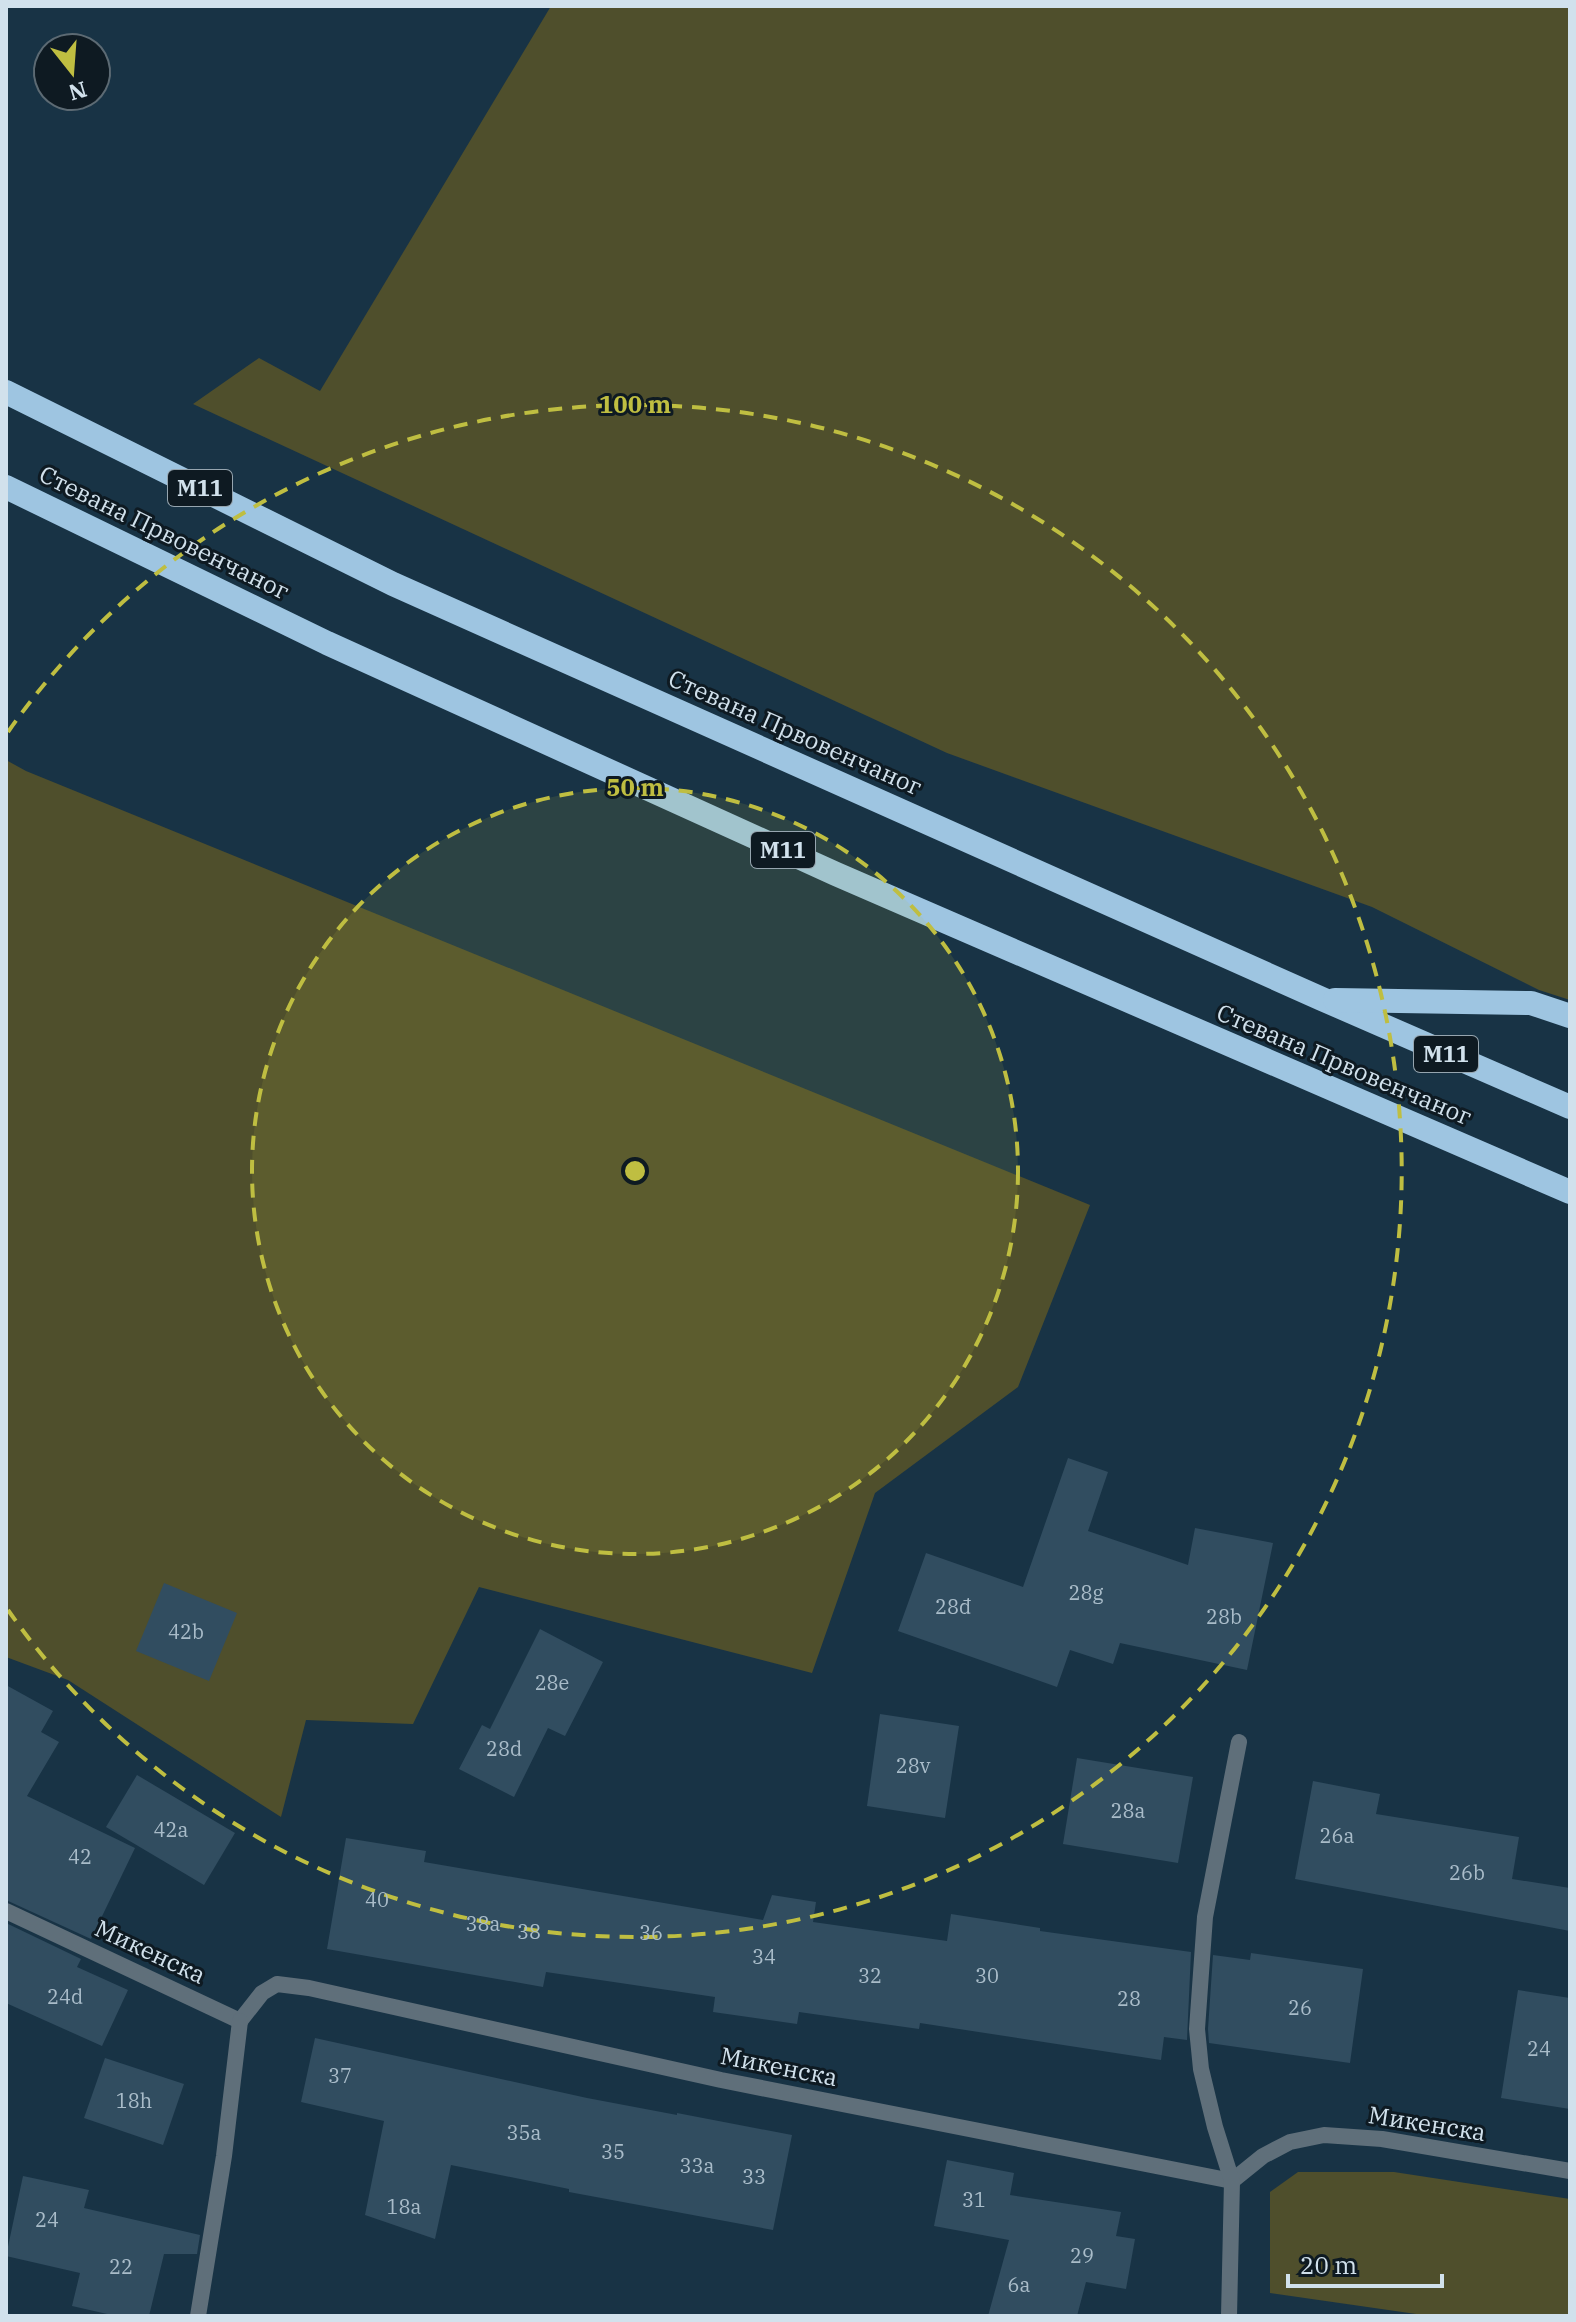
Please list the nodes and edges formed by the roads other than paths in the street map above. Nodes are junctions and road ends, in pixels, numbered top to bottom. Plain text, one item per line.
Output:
1 (6, 392) edge
2 (6, 487) edge
3 (1322, 999) junction
4 (1570, 1016) edge
5 (1570, 1107) edge
6 (1570, 1192) edge
7 (1239, 1742) dead end
8 (6, 1911) edge
9 (240, 2021) junction
10 (1570, 2171) edge
11 (1232, 2181) junction
12 (198, 2316) edge
13 (1229, 2316) edge

1 - 3 highway, Стевана Првовенчаног / M11
2 - 6 highway, Стевана Првовенчаног / M11
3 - 4 highway
3 - 5 highway, Стевана Првовенчаног / M11
7 - 11 street
8 - 9 street, Микенска
9 - 11 street, Микенска
9 - 12 street
10 - 11 street, Микенска
11 - 13 street

